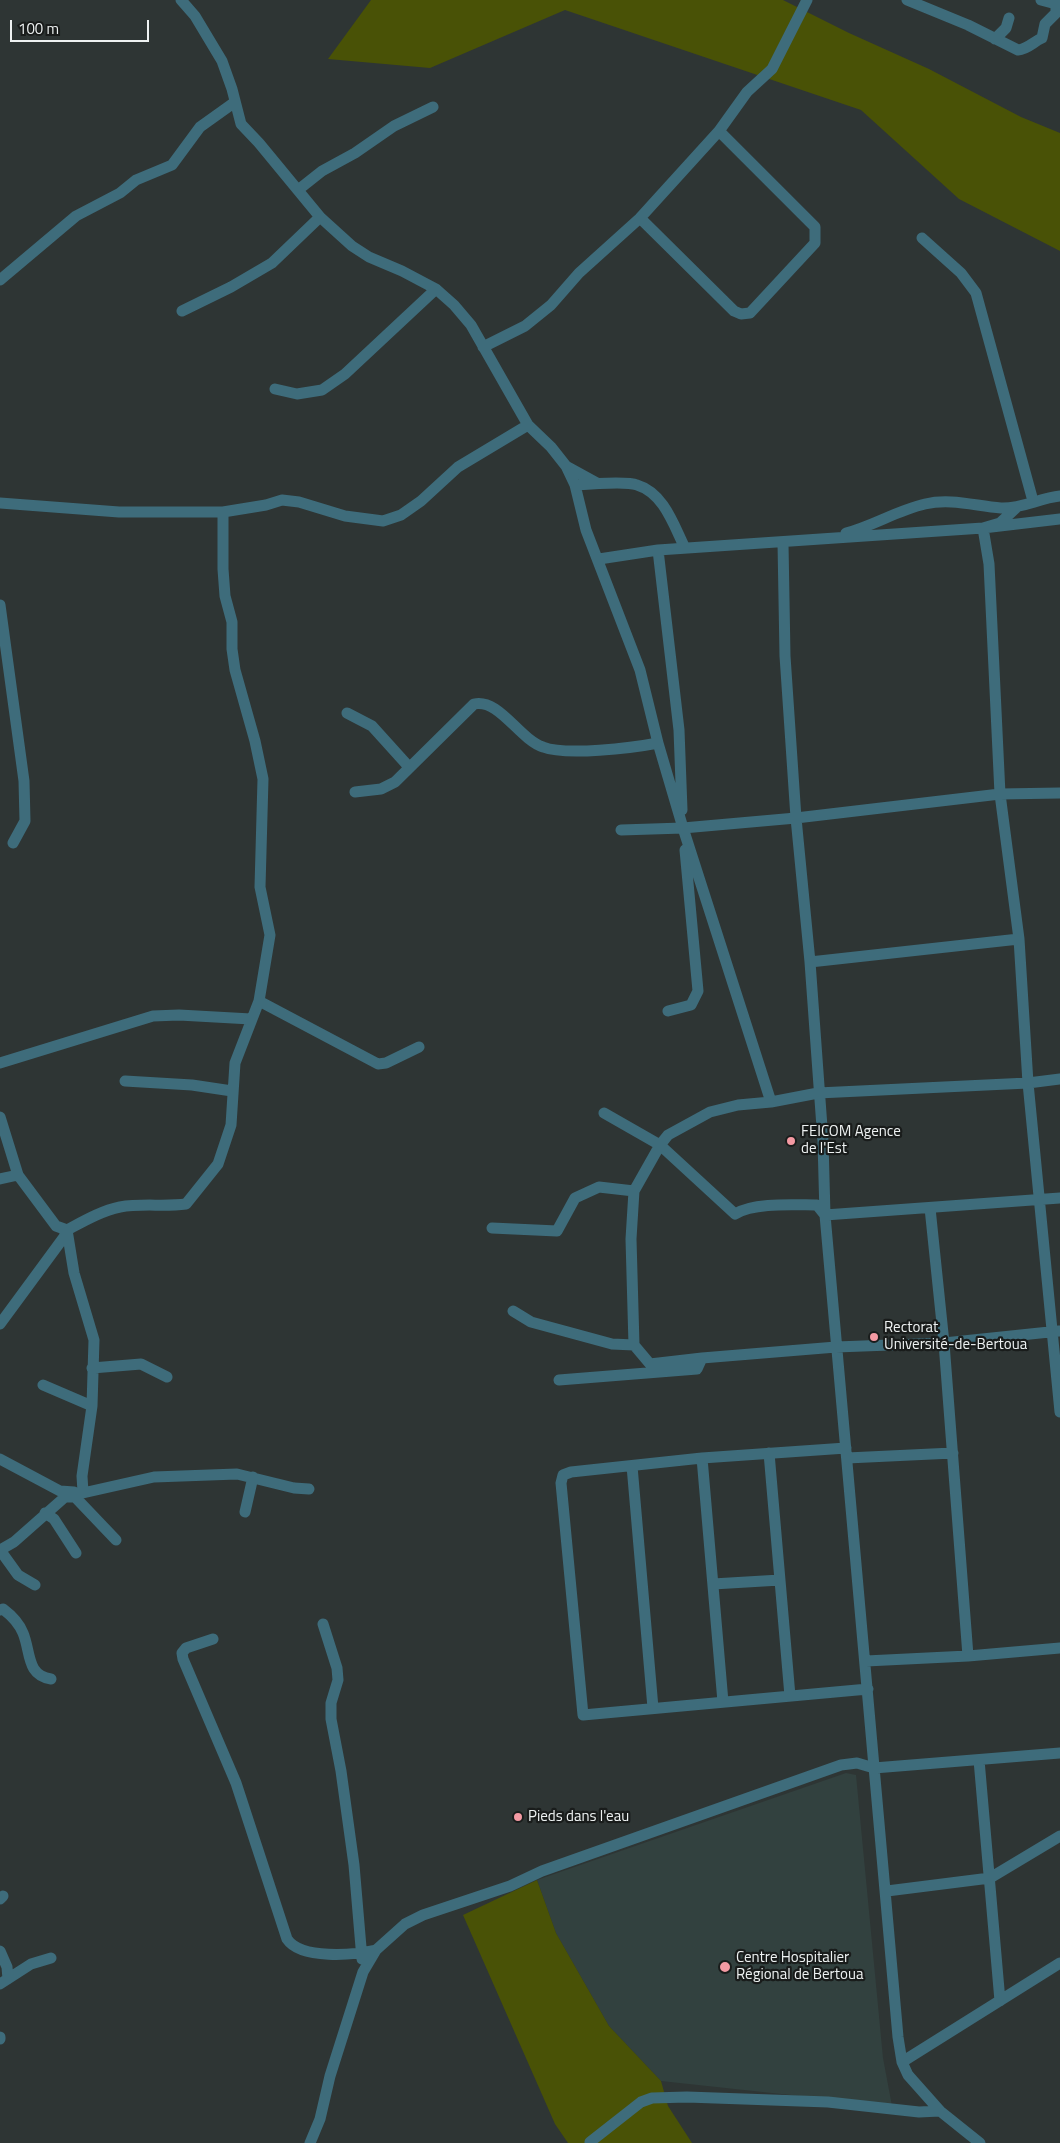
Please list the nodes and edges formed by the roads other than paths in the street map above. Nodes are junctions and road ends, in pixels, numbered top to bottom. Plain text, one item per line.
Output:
1 (181, 0) edge
2 (807, 0) edge
3 (907, 0) edge
4 (1041, 0) edge
5 (1058, 3) edge
6 (1009, 18) dead end
7 (995, 39) junction
8 (234, 102) junction
9 (433, 107) dead end
10 (719, 131) junction
11 (298, 190) junction
12 (320, 217) junction
13 (640, 218) junction
14 (922, 238) dead end
15 (0, 280) edge
16 (436, 289) junction
17 (182, 311) dead end
18 (483, 347) junction
19 (275, 389) dead end
20 (528, 425) junction
21 (566, 466) junction
22 (600, 484) junction
23 (575, 485) junction
24 (1060, 496) edge
25 (1033, 501) junction
26 (0, 503) edge
27 (1017, 507) junction
28 (222, 512) junction
29 (1060, 519) edge
30 (983, 528) junction
31 (783, 543) junction
32 (685, 548) junction
33 (658, 550) junction
34 (598, 559) junction
35 (0, 605) edge
36 (347, 713) dead end
37 (658, 743) junction
38 (409, 767) junction
39 (355, 792) dead end
40 (1060, 793) edge
41 (1000, 794) junction
42 (796, 818) junction
43 (683, 828) junction
44 (621, 830) dead end
45 (13, 843) dead end
46 (1019, 939) junction
47 (810, 962) junction
48 (259, 1001) junction
49 (668, 1011) dead end
50 (251, 1019) junction
51 (419, 1047) dead end
52 (0, 1063) edge
53 (1060, 1079) edge
54 (125, 1081) dead end
55 (1028, 1083) junction
56 (232, 1091) junction
57 (818, 1093) junction
58 (771, 1102) junction
59 (604, 1113) dead end
60 (0, 1117) edge
61 (660, 1145) junction
62 (18, 1175) junction
63 (0, 1179) edge
64 (634, 1192) junction
65 (1060, 1198) edge
66 (1039, 1199) junction
67 (930, 1208) junction
68 (825, 1215) junction
69 (492, 1228) dead end
70 (67, 1230) junction
71 (513, 1311) dead end
72 (0, 1324) edge
73 (1056, 1331) edge
74 (944, 1344) junction
75 (634, 1346) junction
76 (836, 1347) junction
77 (702, 1358) junction
78 (92, 1368) junction
79 (167, 1377) dead end
80 (559, 1380) dead end
81 (43, 1385) dead end
82 (92, 1406) junction
83 (1060, 1412) edge
84 (847, 1453) junction
85 (953, 1453) junction
86 (769, 1454) junction
87 (702, 1458) junction
88 (0, 1459) edge
89 (632, 1466) junction
90 (253, 1477) junction
91 (309, 1488) dead end
92 (83, 1492) junction
93 (65, 1497) junction
94 (244, 1512) dead end
95 (45, 1513) junction
96 (116, 1540) dead end
97 (0, 1550) edge
98 (76, 1553) dead end
99 (780, 1580) junction
100 (713, 1584) junction
101 (35, 1585) dead end
102 (1, 1608) edge
103 (323, 1624) dead end
104 (213, 1639) dead end
105 (1060, 1648) edge
106 (968, 1656) junction
107 (866, 1661) junction
108 (51, 1679) dead end
109 (868, 1689) junction
110 (790, 1696) junction
111 (723, 1702) junction
112 (653, 1708) junction
113 (1060, 1753) edge
114 (979, 1760) junction
115 (874, 1768) junction
116 (1060, 1836) edge
117 (990, 1878) junction
118 (887, 1891) junction
119 (376, 1950) junction
120 (0, 1951) edge
121 (362, 1953) junction
122 (51, 1958) dead end
123 (1060, 1963) edge
124 (363, 1972) junction
125 (4, 1981) edge
126 (1000, 2001) junction
127 (902, 2062) junction
128 (940, 2111) junction
129 (590, 2142) dead end
130 (310, 2143) edge
131 (980, 2143) edge

1 - 8 street
2 - 10 street
3 - 7 street
4 - 5 street
5 - 7 street
6 - 7 street
8 - 11 street
8 - 15 street
9 - 11 street
10 - 13 street
10 - 13 street
11 - 12 street
12 - 16 street
12 - 17 street
13 - 18 street
14 - 25 street
16 - 18 street
16 - 19 street
18 - 20 street
20 - 21 street
20 - 28 street
21 - 22 street
21 - 23 street
22 - 23 street
22 - 32 street
23 - 34 street
24 - 25 street
25 - 27 street
26 - 28 street
27 - 30 street
27 - 31 street
28 - 48 street
29 - 30 street
30 - 31 street
30 - 41 street
31 - 32 street
31 - 42 street
32 - 33 street
33 - 34 street
33 - 43 street
34 - 37 street
35 - 45 street
36 - 38 street
37 - 38 street
37 - 43 street
38 - 39 street
40 - 41 street
41 - 42 street
41 - 46 street
42 - 43 street
42 - 47 street
43 - 44 street
43 - 49 street
43 - 58 street
46 - 47 street
46 - 55 street
47 - 57 street
48 - 50 street
48 - 51 street
50 - 52 street
50 - 56 street
53 - 55 street
54 - 56 street
55 - 57 street
55 - 66 street
56 - 70 street
57 - 58 street
57 - 68 street
58 - 61 street
59 - 61 street
60 - 62 street
61 - 64 street
61 - 68 street
62 - 63 street
62 - 70 street
64 - 69 street
64 - 75 street
65 - 66 street
66 - 67 street
66 - 73 street
67 - 68 street
67 - 74 street
68 - 76 street
70 - 72 street
70 - 78 street
71 - 75 street
73 - 74 street
73 - 83 street
74 - 76 street
74 - 85 street
75 - 77 street
76 - 77 street
76 - 84 street
77 - 80 street
78 - 79 street
78 - 82 street
81 - 82 street
82 - 92 street
84 - 85 street
84 - 86 street
84 - 107 street
85 - 106 street
86 - 87 street
86 - 99 street
87 - 89 street
87 - 100 street
88 - 92 street
89 - 112 street
89 - 112 street
90 - 91 street
90 - 92 street
90 - 94 street
92 - 93 street
93 - 95 street
93 - 96 street
95 - 97 street
95 - 98 street
97 - 101 street
99 - 100 street
99 - 110 street
100 - 111 street
102 - 108 street
103 - 121 street
104 - 121 street
105 - 106 street
106 - 107 street
107 - 109 street
109 - 110 street
109 - 115 street
110 - 111 street
111 - 112 street
113 - 114 street
114 - 115 street
114 - 117 street
115 - 118 street
115 - 119 street
116 - 117 street
117 - 118 street
117 - 126 street
118 - 127 street
119 - 121 street
119 - 124 street
120 - 125 street
121 - 124 street
122 - 125 street
123 - 126 street
124 - 130 street
126 - 127 street
127 - 128 street
128 - 129 street
128 - 131 street

